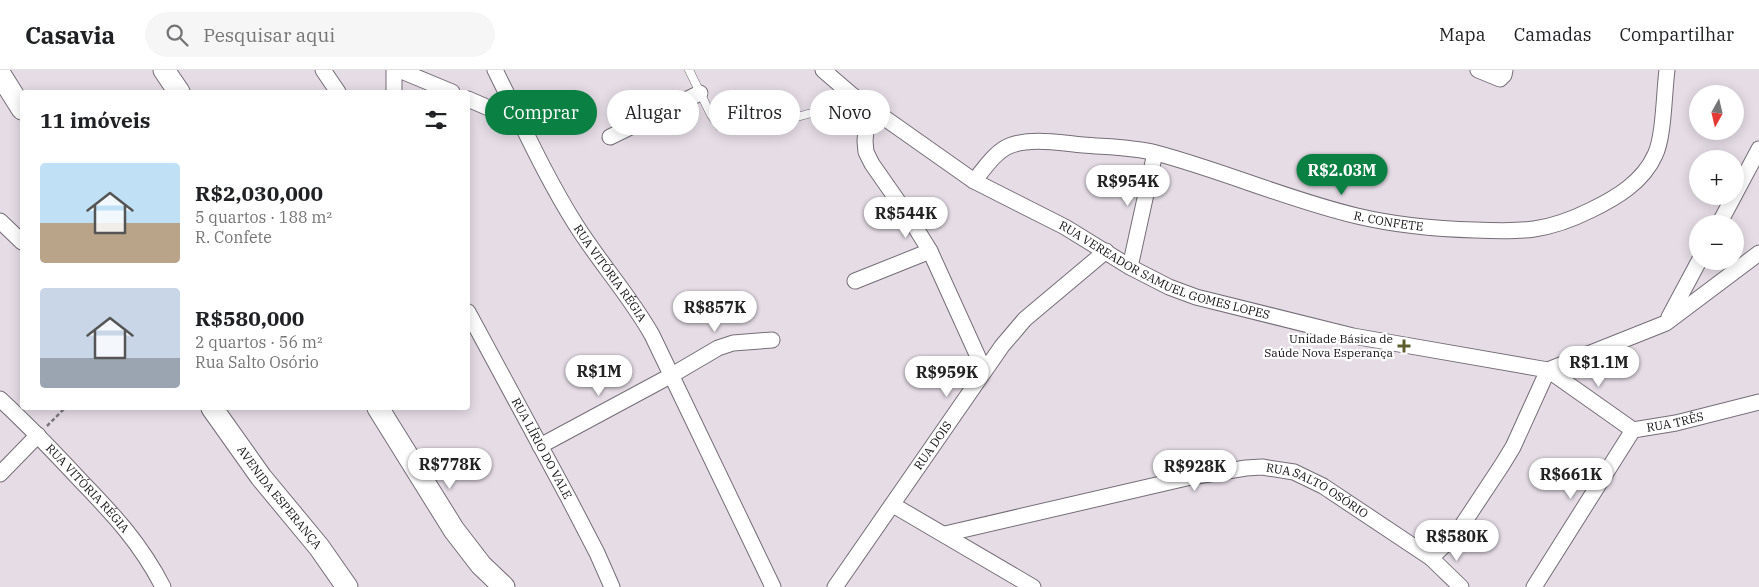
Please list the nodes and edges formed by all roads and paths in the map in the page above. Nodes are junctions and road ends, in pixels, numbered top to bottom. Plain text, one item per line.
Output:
1 (164, 70) edge
2 (323, 70) edge
3 (394, 70) edge
4 (399, 70) edge
5 (495, 70) edge
6 (690, 70) edge
7 (823, 70) edge
8 (1478, 70) edge
9 (1666, 70) edge
10 (1499, 73) edge
11 (0, 74) edge
12 (178, 90) edge
13 (337, 90) edge
14 (394, 90) edge
15 (447, 90) edge
16 (505, 90) edge
17 (846, 90) edge
18 (700, 93) junction
19 (470, 100) edge
20 (20, 106) edge
21 (485, 106) edge
22 (810, 113) edge
23 (890, 122) edge
24 (528, 135) edge
25 (865, 135) edge
26 (610, 137) dead end
27 (1759, 149) edge
28 (1155, 153) junction
29 (1744, 177) edge
30 (974, 181) junction
31 (0, 221) edge
32 (20, 240) edge
33 (930, 251) junction
34 (1106, 251) junction
35 (1759, 253) edge
36 (1130, 267) junction
37 (1694, 270) edge
38 (855, 281) dead end
39 (470, 316) edge
40 (1666, 322) junction
41 (772, 340) dead end
42 (984, 370) junction
43 (1548, 370) junction
44 (672, 375) junction
45 (0, 399) edge
46 (1759, 402) edge
47 (62, 410) edge
48 (213, 410) edge
49 (379, 410) edge
50 (1634, 430) junction
51 (38, 435) junction
52 (540, 446) junction
53 (0, 474) edge
54 (893, 505) junction
55 (945, 534) junction
56 (1431, 558) junction
57 (162, 587) edge
58 (347, 587) edge
59 (504, 587) edge
60 (612, 587) edge
61 (773, 587) edge
62 (835, 587) edge
63 (1033, 587) edge
64 (1461, 587) edge
65 (1534, 587) edge

1 - 12 street
2 - 13 street
3 - 14 street
4 - 15 street
5 - 16 street, RUA VITÓRIA RÉGIA
6 - 18 lane
7 - 17 street, RUA VEREADOR SAMUEL GOMES LOPES
8 - 10 street
9 - 28 street, R. CONFETE
11 - 20 street
18 - 22 lane
18 - 26 street
19 - 21 street
23 - 30 street, RUA VEREADOR SAMUEL GOMES LOPES
24 - 44 street, RUA VITÓRIA RÉGIA
25 - 33 street
27 - 29 street
28 - 30 street, R. CONFETE
28 - 36 street
30 - 34 street, RUA VEREADOR SAMUEL GOMES LOPES
31 - 32 street
33 - 38 street
33 - 42 street
34 - 36 street, RUA VEREADOR SAMUEL GOMES LOPES
34 - 42 street, RUA DOIS
35 - 40 street
36 - 43 street, RUA VEREADOR SAMUEL GOMES LOPES
37 - 40 street
39 - 52 street, RUA LÍRIO DO VALE
40 - 43 street
41 - 44 street
42 - 54 street, RUA DOIS
43 - 50 street, RUA TRÊS
43 - 56 street
44 - 52 street
44 - 61 street, RUA VITÓRIA RÉGIA
45 - 51 street, RUA VITÓRIA RÉGIA
46 - 50 street, RUA TRÊS
47 - 51 path
48 - 58 street, AVENIDA ESPERANÇA
49 - 59 street
50 - 65 street
51 - 53 street
51 - 57 street, RUA VITÓRIA RÉGIA
52 - 60 street, RUA LÍRIO DO VALE
54 - 55 street
54 - 62 street, RUA DOIS
55 - 56 street, RUA SALTO OSÓRIO
55 - 63 street
56 - 64 street, RUA SALTO OSÓRIO

